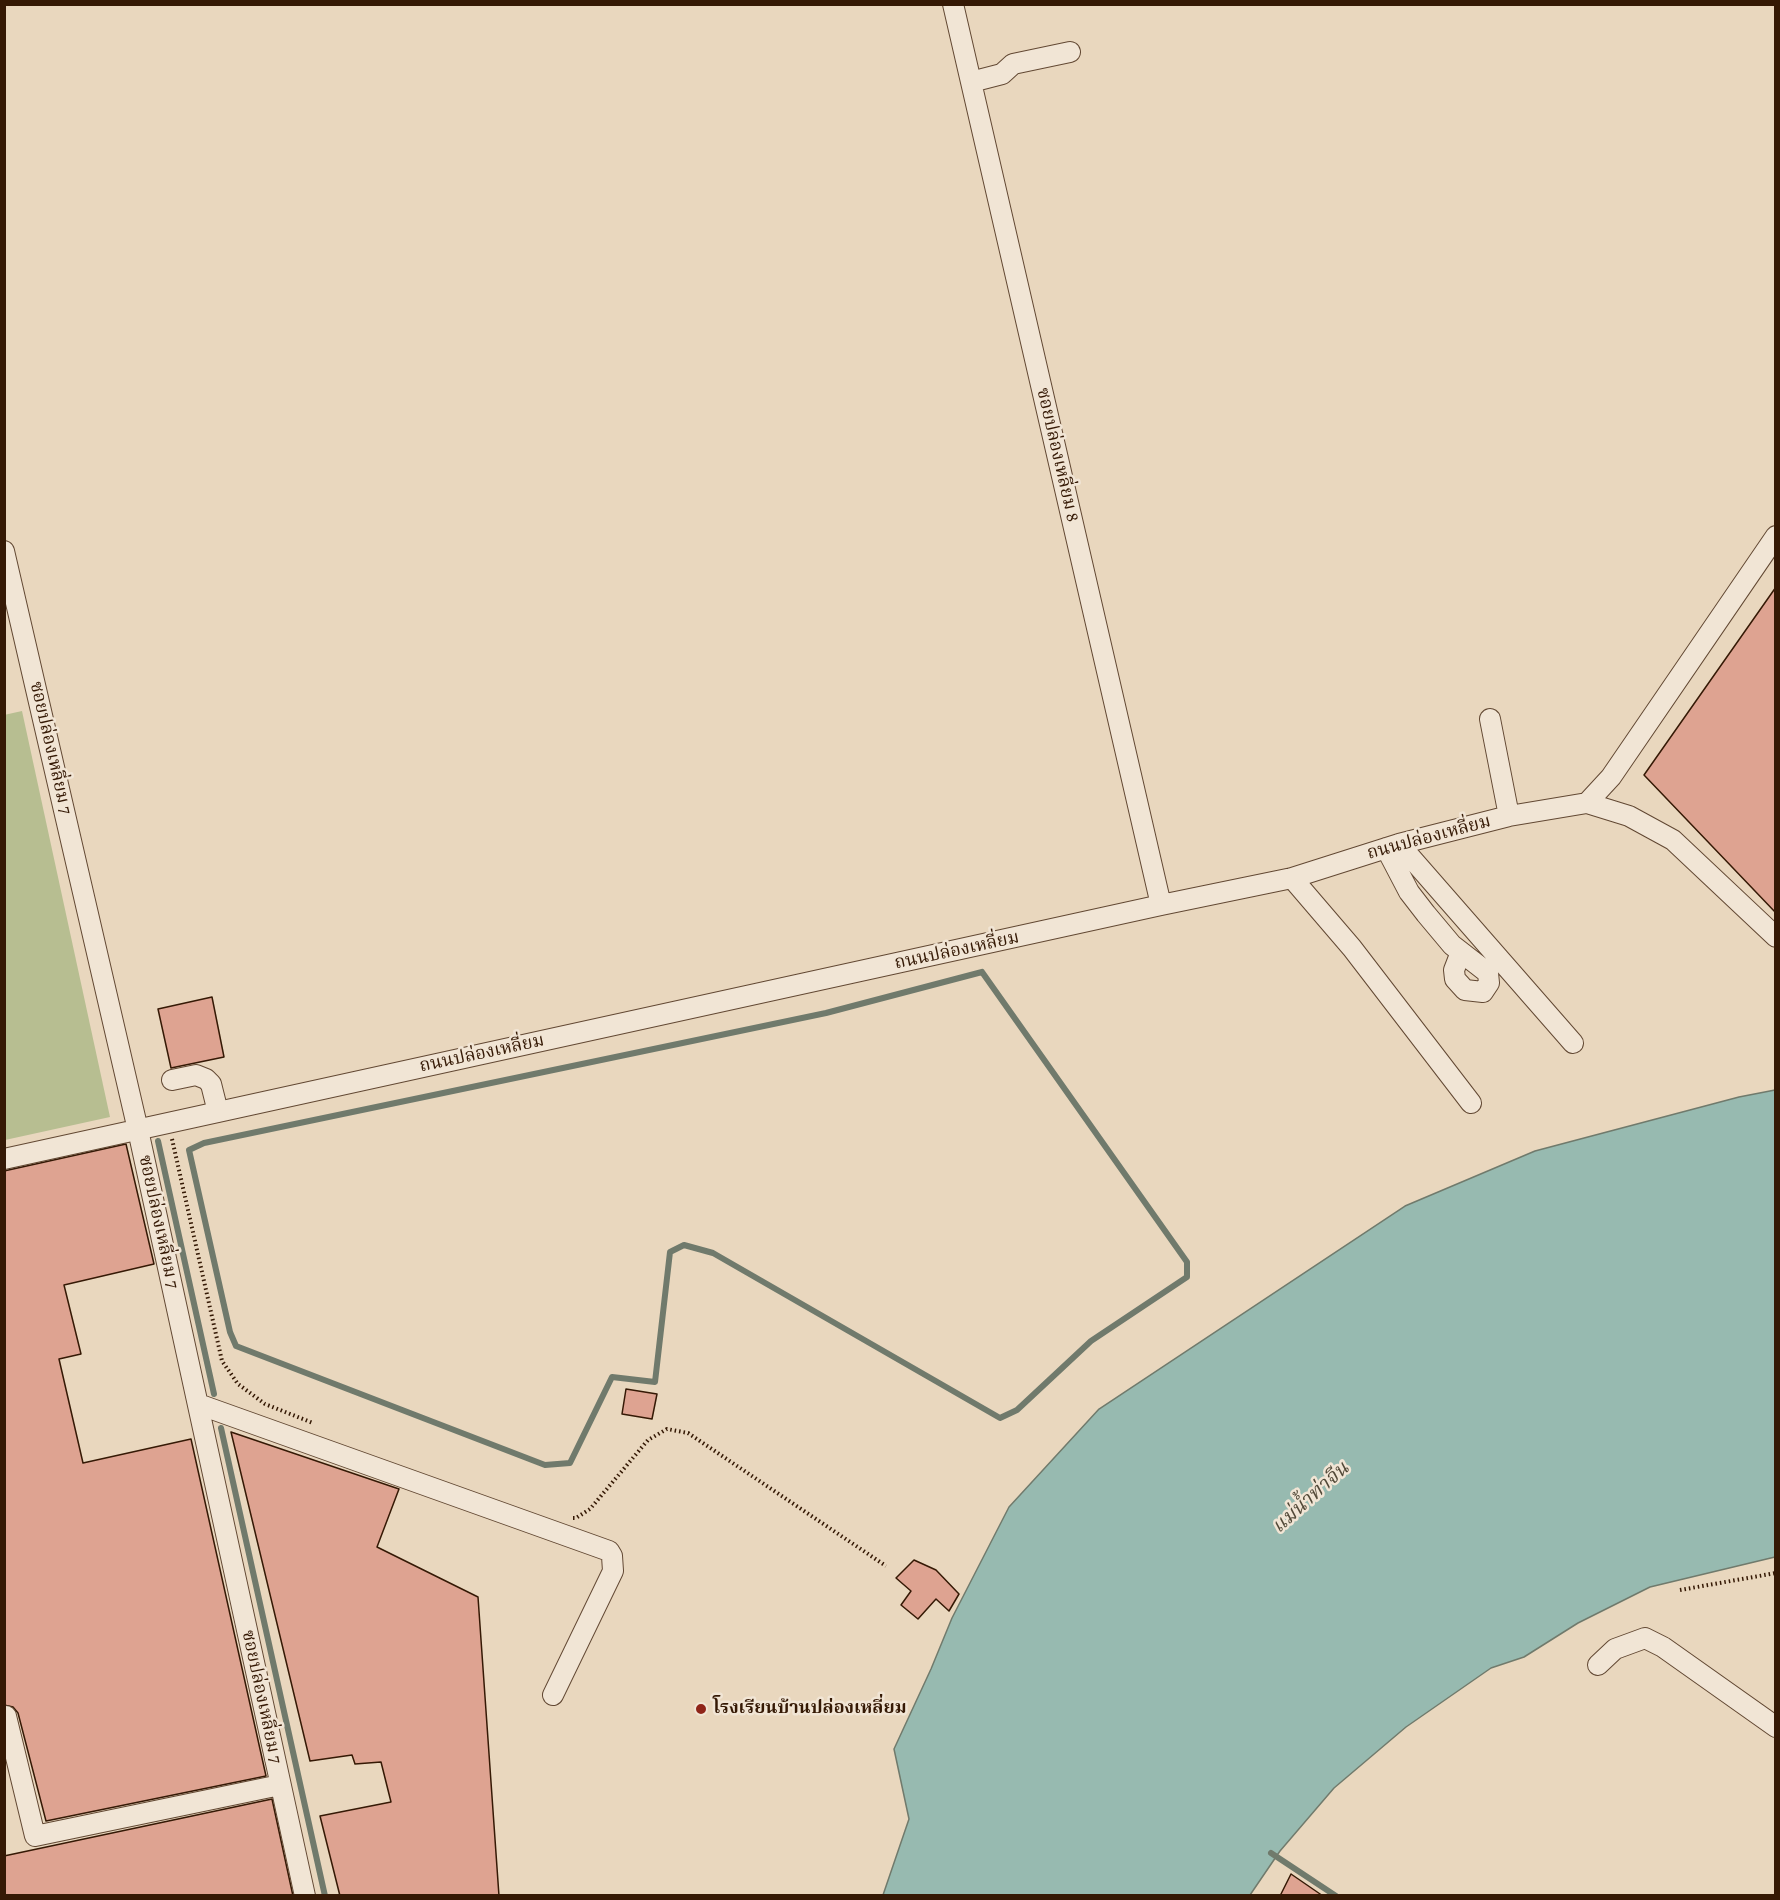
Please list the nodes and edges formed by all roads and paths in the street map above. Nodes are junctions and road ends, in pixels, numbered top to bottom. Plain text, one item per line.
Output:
1 (953, 4) edge
2 (1070, 52) dead end
3 (971, 82) junction
4 (1776, 536) edge
5 (4, 551) edge
6 (1490, 719) dead end
7 (1587, 803) junction
8 (1509, 816) junction
9 (1392, 846) junction
10 (1292, 878) junction
11 (1161, 905) junction
12 (1776, 937) edge
13 (1461, 952) dead end
14 (1573, 1043) dead end
15 (172, 1080) dead end
16 (1471, 1103) dead end
17 (218, 1112) junction
18 (168, 1123) junction
19 (138, 1130) junction
20 (4, 1159) edge
21 (198, 1404) junction
22 (320, 1425) dead end
23 (568, 1518) dead end
24 (886, 1566) dead end
25 (1776, 1573) edge
26 (1680, 1590) dead end
27 (1598, 1665) dead end
28 (553, 1695) dead end
29 (4, 1717) edge
30 (1776, 1727) edge
31 (280, 1785) junction
32 (305, 1896) edge

1 - 3 street, ซอยปล่องเหลี่ยม 8
2 - 3 street
3 - 11 street, ซอยปล่องเหลี่ยม 8
4 - 7 street
5 - 19 street, ซอยปล่องเหลี่ยม 7
6 - 8 street
7 - 8 street, ถนนปล่องเหลี่ยม
7 - 12 street
8 - 9 street, ถนนปล่องเหลี่ยม
9 - 10 street, ถนนปล่องเหลี่ยม
9 - 13 street
9 - 14 street
10 - 11 street, ถนนปล่องเหลี่ยม
10 - 16 street
11 - 17 street, ถนนปล่องเหลี่ยม
15 - 17 street
17 - 18 street, ถนนปล่องเหลี่ยม
18 - 19 street, ถนนปล่องเหลี่ยม
18 - 22 path
19 - 20 street, ถนนปล่องเหลี่ยม
19 - 21 street, ซอยปล่องเหลี่ยม 7
21 - 28 street
21 - 31 street, ซอยปล่องเหลี่ยม 7
23 - 24 path
25 - 26 path
27 - 30 street
29 - 31 street
31 - 32 street, ซอยปล่องเหลี่ยม 7

